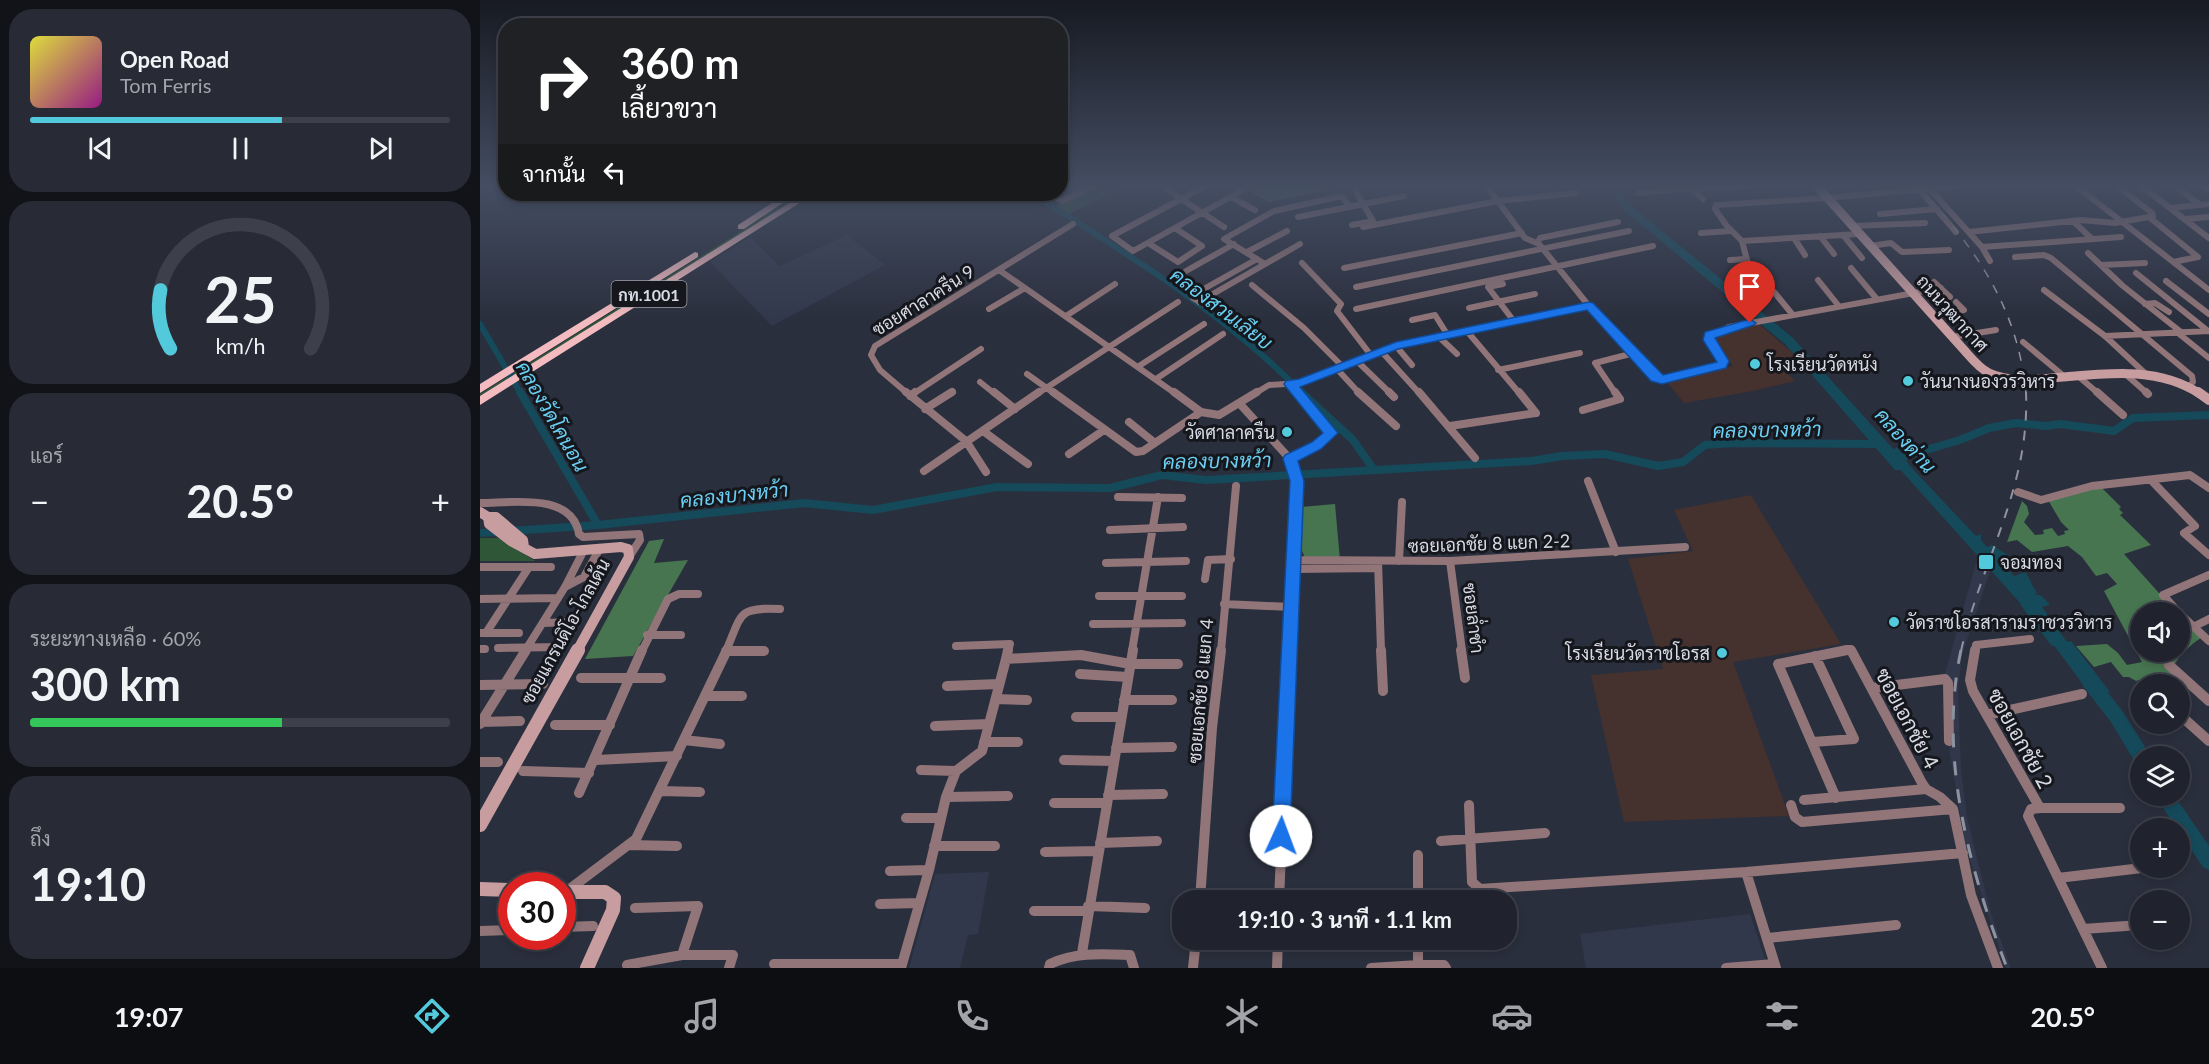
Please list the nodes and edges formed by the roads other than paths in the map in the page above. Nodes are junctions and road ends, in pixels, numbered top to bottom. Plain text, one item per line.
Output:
1 (736, 230) edge
2 (749, 230) edge
3 (1063, 230) edge
4 (1123, 230) edge
5 (1171, 230) edge
6 (1178, 230) edge
7 (1238, 230) edge
8 (1520, 230) edge
9 (1578, 230) edge
10 (1856, 230) edge
11 (1984, 230) edge
12 (2083, 230) edge
13 (2132, 230) edge
14 (2165, 230) edge
15 (1287, 231) dead end
16 (1629, 231) dead end
17 (1730, 231) joint
18 (1968, 232) joint
19 (1522, 233) junction
20 (1701, 233) dead end
21 (1859, 234) junction
22 (1843, 235) junction
23 (1820, 236) junction
24 (2121, 237) dead end
25 (1794, 238) junction
26 (2092, 239) junction
27 (1742, 241) junction
28 (1538, 242) junction
29 (1148, 243) junction
30 (1234, 244) junction
31 (1300, 244) dead end
32 (1653, 246) dead end
33 (1870, 246) junction
34 (1983, 247) junction
35 (1544, 249) junction
36 (1949, 250) dead end
37 (1247, 252) junction
38 (1834, 254) dead end
39 (2088, 254) dead end
40 (1805, 255) dead end
41 (2015, 257) dead end
42 (1862, 258) dead end
43 (1257, 259) junction
44 (1747, 259) junction
45 (1730, 260) dead end
46 (1990, 261) dead end
47 (2173, 262) junction
48 (1302, 263) dead end
49 (2145, 263) dead end
50 (1265, 264) junction
51 (2101, 265) junction
52 (1557, 266) junction
53 (1344, 268) dead end
54 (1851, 268) dead end
55 (999, 270) junction
56 (1186, 271) dead end
57 (2136, 273) dead end
58 (1818, 280) dead end
59 (2166, 281) dead end
60 (1935, 282) dead end
61 (1115, 284) dead end
62 (1503, 284) dead end
63 (1252, 285) dead end
64 (1356, 287) dead end
65 (1025, 288) junction
66 (1941, 288) junction
67 (2044, 290) dead end
68 (2209, 290) edge
69 (1913, 293) junction
70 (1535, 294) dead end
71 (1876, 298) junction
72 (1178, 302) dead end
73 (1199, 302) junction
74 (1499, 303) junction
75 (2145, 304) junction
76 (1838, 305) junction
77 (1589, 306) junction
78 (1208, 308) dead end
79 (1469, 308) dead end
80 (989, 309) dead end
81 (1356, 309) dead end
82 (2169, 312) dead end
83 (1792, 314) junction
84 (2209, 314) edge
85 (1066, 316) junction
86 (1933, 316) junction
87 (1412, 320) dead end
88 (1512, 320) junction
89 (1204, 324) dead end
90 (1466, 330) junction
91 (1996, 330) dead end
92 (2208, 332) edge
93 (2179, 333) junction
94 (1223, 334) dead end
95 (1447, 334) junction
96 (2141, 335) junction
97 (1438, 336) junction
98 (2104, 336) junction
99 (1952, 337) junction
100 (2023, 342) dead end
101 (1109, 345) junction
102 (1396, 346) junction
103 (981, 349) dead end
104 (1381, 351) junction
105 (1580, 353) dead end
106 (1634, 353) junction
107 (1370, 354) junction
108 (1457, 354) dead end
109 (2209, 357) edge
110 (1356, 360) junction
111 (1412, 365) dead end
112 (1139, 366) junction
113 (1339, 367) junction
114 (1498, 370) junction
115 (518, 371) junction
116 (2122, 371) junction
117 (1027, 374) dead end
118 (2147, 375) junction
119 (2078, 376) junction
120 (2066, 377) junction
121 (1156, 379) junction
122 (502, 381) junction
123 (980, 382) dead end
124 (1294, 384) junction
125 (2189, 386) junction
126 (481, 387) edge
127 (1045, 388) junction
128 (953, 392) dead end
129 (2148, 394) dead end
130 (910, 396) junction
131 (1394, 397) dead end
132 (2209, 400) edge
133 (480, 401) edge
134 (1240, 404) junction
135 (925, 409) junction
136 (1015, 409) junction
137 (1583, 410) dead end
138 (1201, 412) junction
139 (2123, 415) dead end
140 (1129, 422) dead end
141 (1396, 426) dead end
142 (1450, 426) junction
143 (1104, 430) junction
144 (983, 431) junction
145 (966, 441) junction
146 (1155, 443) junction
147 (1069, 454) dead end
148 (1474, 458) dead end
149 (1290, 459) junction
150 (1028, 464) dead end
151 (924, 471) dead end
152 (986, 472) dead end
153 (2151, 480) junction
154 (1588, 481) dead end
155 (1236, 486) dead end
156 (2209, 488) edge
157 (2018, 492) dead end
158 (1118, 497) dead end
159 (1158, 497) junction
160 (1182, 498) dead end
161 (1402, 502) dead end
162 (480, 503) edge
163 (488, 518) edge
164 (1183, 527) dead end
165 (1153, 528) junction
166 (1110, 530) dead end
167 (524, 547) junction
168 (1685, 547) dead end
169 (600, 548) junction
170 (584, 550) junction
171 (1616, 552) junction
172 (2209, 555) edge
173 (629, 557) junction
174 (1231, 559) junction
175 (1186, 561) dead end
176 (1399, 561) junction
177 (1450, 561) junction
178 (1147, 562) junction
179 (1106, 563) dead end
180 (1378, 564) junction
181 (1294, 565) junction
182 (480, 567) edge
183 (529, 567) junction
184 (551, 567) dead end
185 (2209, 575) edge
186 (1205, 579) dead end
187 (565, 587) junction
188 (698, 594) dead end
189 (1099, 596) dead end
190 (1142, 596) junction
191 (1182, 596) dead end
192 (480, 598) edge
193 (510, 598) junction
194 (558, 598) junction
195 (2169, 602) edge
196 (1224, 604) junction
197 (1290, 607) junction
198 (780, 609) dead end
199 (2209, 619) edge
200 (543, 622) junction
201 (572, 622) dead end
202 (1182, 623) dead end
203 (1094, 624) dead end
204 (1137, 624) junction
205 (2190, 624) edge
206 (2193, 627) junction
207 (483, 633) edge
208 (519, 633) dead end
209 (647, 635) junction
210 (681, 635) dead end
211 (2030, 639) dead end
212 (2209, 641) edge
213 (956, 646) dead end
214 (562, 647) dead end
215 (498, 648) dead end
216 (527, 648) junction
217 (726, 651) junction
218 (764, 651) dead end
219 (1815, 656) junction
220 (1006, 659) junction
221 (1130, 664) junction
222 (1178, 664) dead end
223 (2169, 665) dead end
224 (1080, 674) dead end
225 (1128, 677) junction
226 (581, 678) dead end
227 (630, 678) junction
228 (661, 678) dead end
229 (1465, 678) dead end
230 (543, 684) dead end
231 (999, 684) junction
232 (480, 685) edge
233 (504, 685) junction
234 (947, 686) dead end
235 (1872, 687) junction
236 (1383, 691) dead end
237 (2082, 694) dead end
238 (705, 696) junction
239 (742, 696) dead end
240 (996, 699) junction
241 (1027, 700) dead end
242 (1124, 700) junction
243 (1172, 700) dead end
244 (2209, 701) edge
245 (1987, 715) junction
246 (1076, 717) dead end
247 (1121, 717) junction
248 (520, 722) dead end
249 (480, 723) edge
250 (989, 724) junction
251 (2190, 724) edge
252 (555, 725) dead end
253 (610, 725) junction
254 (935, 726) dead end
255 (684, 740) junction
256 (1948, 741) dead end
257 (2209, 741) edge
258 (984, 742) junction
259 (1018, 742) dead end
260 (1813, 742) junction
261 (720, 744) dead end
262 (1172, 747) dead end
263 (1116, 748) junction
264 (677, 756) junction
265 (596, 760) junction
266 (1064, 760) dead end
267 (1114, 761) junction
268 (480, 762) edge
269 (498, 762) dead end
270 (921, 770) dead end
271 (523, 771) dead end
272 (956, 771) junction
273 (589, 773) junction
274 (1926, 789) junction
275 (660, 791) junction
276 (700, 792) dead end
277 (579, 793) dead end
278 (1163, 794) dead end
279 (946, 796) junction
280 (1008, 796) dead end
281 (1836, 798) junction
282 (1107, 799) junction
283 (1804, 800) dead end
284 (1054, 803) dead end
285 (1469, 805) dead end
286 (1791, 805) dead end
287 (2040, 808) junction
288 (2120, 808) dead end
289 (1953, 809) junction
290 (906, 818) dead end
291 (941, 818) junction
292 (480, 825) edge
293 (1545, 833) dead end
294 (1472, 839) junction
295 (1157, 841) dead end
296 (1441, 841) dead end
297 (629, 845) junction
298 (677, 846) dead end
299 (934, 846) junction
300 (995, 846) dead end
301 (1099, 847) junction
302 (1045, 852) dead end
303 (1963, 853) junction
304 (1418, 855) dead end
305 (2130, 869) edge
306 (928, 870) junction
307 (890, 871) dead end
308 (1746, 872) junction
309 (2058, 878) junction
310 (576, 883) edge
311 (480, 889) edge
312 (498, 890) edge
313 (1201, 890) edge
314 (1279, 890) edge
315 (1418, 890) edge
316 (576, 892) edge
317 (919, 903) junction
318 (880, 904) dead end
319 (635, 908) dead end
320 (1088, 908) junction
321 (1145, 908) dead end
322 (1034, 911) dead end
323 (1896, 925) dead end
324 (593, 926) dead end
325 (2130, 926) edge
326 (576, 927) edge
327 (2083, 929) junction
328 (498, 930) edge
329 (480, 931) edge
330 (1767, 938) junction
331 (1195, 950) edge
332 (1278, 950) edge
333 (1418, 950) edge
334 (1082, 953) junction
335 (682, 954) junction
336 (774, 964) dead end
337 (627, 965) dead end
338 (902, 966) edge
339 (1775, 966) edge
340 (1419, 967) edge
341 (587, 968) edge
342 (729, 968) edge
343 (1049, 968) edge
344 (1134, 968) edge
345 (1193, 968) edge
346 (1277, 968) edge
347 (1371, 968) edge
348 (1446, 968) edge
349 (1726, 968) edge
350 (1998, 968) edge
351 (2102, 968) edge

1 - 115 main road, กท.1001
2 - 115 main road, กท.1001
3 - 55 street, ซอยศาลาครืน 9
4 - 29 street
5 - 29 street
6 - 29 street
7 - 30 street
8 - 19 street
9 - 28 street
10 - 21 main road, ถนนวุฒากาศ
11 - 18 street
12 - 26 street
13 - 47 street
14 - 47 street
15 - 37 street
16 - 35 street
17 - 20 street
17 - 27 street
18 - 34 street
19 - 28 street
19 - 53 street
21 - 22 street
21 - 33 main road, ถนนวุฒากาศ
22 - 23 street
22 - 42 street
23 - 25 street
23 - 38 street
24 - 26 street
25 - 27 street
25 - 40 street
26 - 34 street
27 - 44 street
28 - 35 street
30 - 37 street
30 - 56 street
31 - 50 street
32 - 52 street
33 - 36 street
33 - 69 main road, ถนนวุฒากาศ
34 - 46 street
35 - 52 street
35 - 64 street
37 - 43 street
39 - 51 street
41 - 96 street
43 - 50 street
43 - 73 street
44 - 45 street
44 - 83 street
47 - 68 street
48 - 107 street
49 - 51 street
50 - 73 street
51 - 75 street
52 - 77 street
52 - 81 street
54 - 71 street
55 - 65 street
55 - 130 street, ซอยศาลาครืน 9
57 - 92 street
58 - 76 street
59 - 84 street
60 - 66 street
61 - 85 street
62 - 74 street
63 - 113 street
65 - 80 street
65 - 85 street
66 - 69 street
66 - 86 street
67 - 98 street
69 - 71 street
69 - 86 main road, ถนนวุฒากาศ
70 - 74 street
71 - 76 street
72 - 101 street
73 - 78 street
74 - 79 street
74 - 88 street
75 - 82 street
75 - 93 street
76 - 83 street
77 - 88 street
77 - 106 street
83 - 106 street
85 - 101 street
86 - 99 main road, ถนนวุฒากาศ
87 - 95 street
88 - 90 street
89 - 112 street
90 - 95 street
90 - 114 street
91 - 99 street
92 - 93 street
93 - 96 street
93 - 109 street
94 - 121 street
95 - 97 street
96 - 98 street
96 - 125 street
97 - 102 street
97 - 108 street
98 - 118 street
99 - 120 main road, ถนนวุฒากาศ
100 - 120 street
101 - 112 street
101 - 127 street
102 - 104 street
102 - 111 street
103 - 130 street
104 - 107 street
104 - 142 street
105 - 114 street
106 - 137 street
107 - 110 street
110 - 113 street
110 - 131 street
112 - 121 street
113 - 124 street
113 - 141 street
114 - 142 street
115 - 122 main road, กท.1001
116 - 118 main road, ถนนวุฒากาศ
116 - 119 main road, ถนนวุฒากาศ
116 - 129 street
117 - 127 street
118 - 125 main road, ถนนวุฒากาศ
119 - 120 main road, ถนนวุฒากาศ
119 - 139 street
121 - 138 street
122 - 126 main road, กท.1001
122 - 133 main road, กท.1001
123 - 136 street
124 - 134 street
124 - 149 street
125 - 132 main road, ถนนวุฒากาศ
127 - 136 street
127 - 143 street
128 - 135 street
130 - 135 street, ซอยศาลาครืน 9
134 - 138 street
134 - 149 street
135 - 145 street, ซอยศาลาครืน 9
136 - 144 street
138 - 146 street
140 - 146 street
142 - 148 street
143 - 146 street
143 - 147 street
144 - 145 street
144 - 150 street
145 - 151 street
145 - 152 street, ซอยศาลาครืน 9
149 - 181 street
153 - 156 street
153 - 157 street
153 - 172 street
154 - 171 street
155 - 174 street, ซอยเอกชัย 8 แยก 4
158 - 159 street
159 - 160 street
159 - 165 street
161 - 176 street
162 - 173 street
163 - 167 main road, ซอยแกรนดิโอ-โกลเด้น
163 - 167 main road, ซอยแกรนดิโอ-โกลเด้น
164 - 165 street
165 - 166 street
165 - 178 street
167 - 170 main road, ซอยแกรนดิโอ-โกลเด้น
168 - 171 street, ซอยเอกชัย 8 แยก 2-2
169 - 170 main road, ซอยแกรนดิโอ-โกลเด้น
169 - 173 main road, ซอยแกรนดิโอ-โกลเด้น
169 - 187 street
170 - 187 street
171 - 177 street, ซอยเอกชัย 8 แยก 2-2
173 - 292 main road, ซอยแกรนดิโอ-โกลเด้น
174 - 186 street
174 - 196 street, ซอยเอกชัย 8 แยก 4
175 - 178 street
176 - 177 street, ซอยเอกชัย 8 แยก 2-2
176 - 180 street, ซอยเอกชัย 8 แยก 2-2
177 - 229 street, ซอยล่ำชำ
178 - 179 street
178 - 190 street
180 - 181 street, ซอยเอกชัย 8 แยก 2-2
180 - 236 street
181 - 197 street
182 - 183 street
183 - 184 street
183 - 193 street
185 - 195 street
187 - 194 street
188 - 209 street
189 - 190 street
190 - 191 street
190 - 204 street
192 - 193 street
193 - 194 street
193 - 207 street
194 - 200 street
196 - 197 street
196 - 313 street, ซอยเอกชัย 8 แยก 4
197 - 314 street
198 - 217 street
199 - 206 street
200 - 201 street
200 - 216 street
202 - 204 street
203 - 204 street
204 - 221 street
205 - 206 street
206 - 212 street
207 - 208 street
209 - 210 street
209 - 227 street
211 - 245 street, ซอยเอกชัย 2
213 - 220 street
214 - 216 street
215 - 216 street
216 - 233 street
217 - 218 street
217 - 238 street
219 - 235 street, ซอยเอกชัย 4
219 - 260 street, ซอยเอกชัย 4
219 - 260 street
220 - 221 street
220 - 231 street
221 - 222 street
221 - 225 street
223 - 244 street
224 - 225 street
225 - 242 street
226 - 227 street
227 - 228 street
227 - 253 street
230 - 233 street
231 - 234 street
231 - 240 street
232 - 233 street
233 - 249 street
235 - 256 street
235 - 274 street, ซอยเอกชัย 4
237 - 245 street
238 - 239 street
238 - 255 street
240 - 241 street
240 - 250 street
242 - 243 street
242 - 247 street
245 - 287 street, ซอยเอกชัย 2
246 - 247 street
247 - 263 street
248 - 249 street
250 - 254 street
250 - 258 street
251 - 257 street
252 - 253 street
253 - 265 street
255 - 261 street
255 - 264 street
258 - 259 street
258 - 272 street
260 - 281 street
262 - 263 street
263 - 267 street
264 - 265 street
264 - 275 street
265 - 273 street
266 - 267 street
267 - 282 street
268 - 269 street
270 - 272 street
271 - 273 street
272 - 279 street
273 - 277 street
274 - 281 street
274 - 289 street, ซอยเอกชัย 4
275 - 276 street
275 - 297 street
278 - 282 street
279 - 280 street
279 - 291 street
281 - 283 street
282 - 284 street
282 - 301 street
285 - 294 street
286 - 289 street
287 - 288 street
287 - 309 street, ซอยเอกชัย 2
289 - 303 street
290 - 291 street
291 - 299 street
293 - 294 street
294 - 296 street
294 - 308 street
295 - 301 street
297 - 298 street
297 - 310 street
299 - 300 street
299 - 306 street
301 - 302 street
301 - 320 street
303 - 308 street
303 - 350 street
304 - 315 street
305 - 309 street
306 - 307 street
306 - 317 street
308 - 330 street
309 - 327 street, ซอยเอกชัย 2
311 - 312 main road
316 - 341 main road
317 - 318 street
317 - 338 street
319 - 335 street
320 - 321 street
320 - 322 street
320 - 334 street
323 - 330 street
324 - 326 street
325 - 327 street
327 - 351 street, ซอยเอกชัย 2
328 - 329 street
330 - 339 street
331 - 345 street
332 - 346 street
333 - 340 street
334 - 343 street
334 - 344 street
335 - 337 street
335 - 342 street
336 - 338 street
339 - 349 street
340 - 347 street
340 - 348 street

